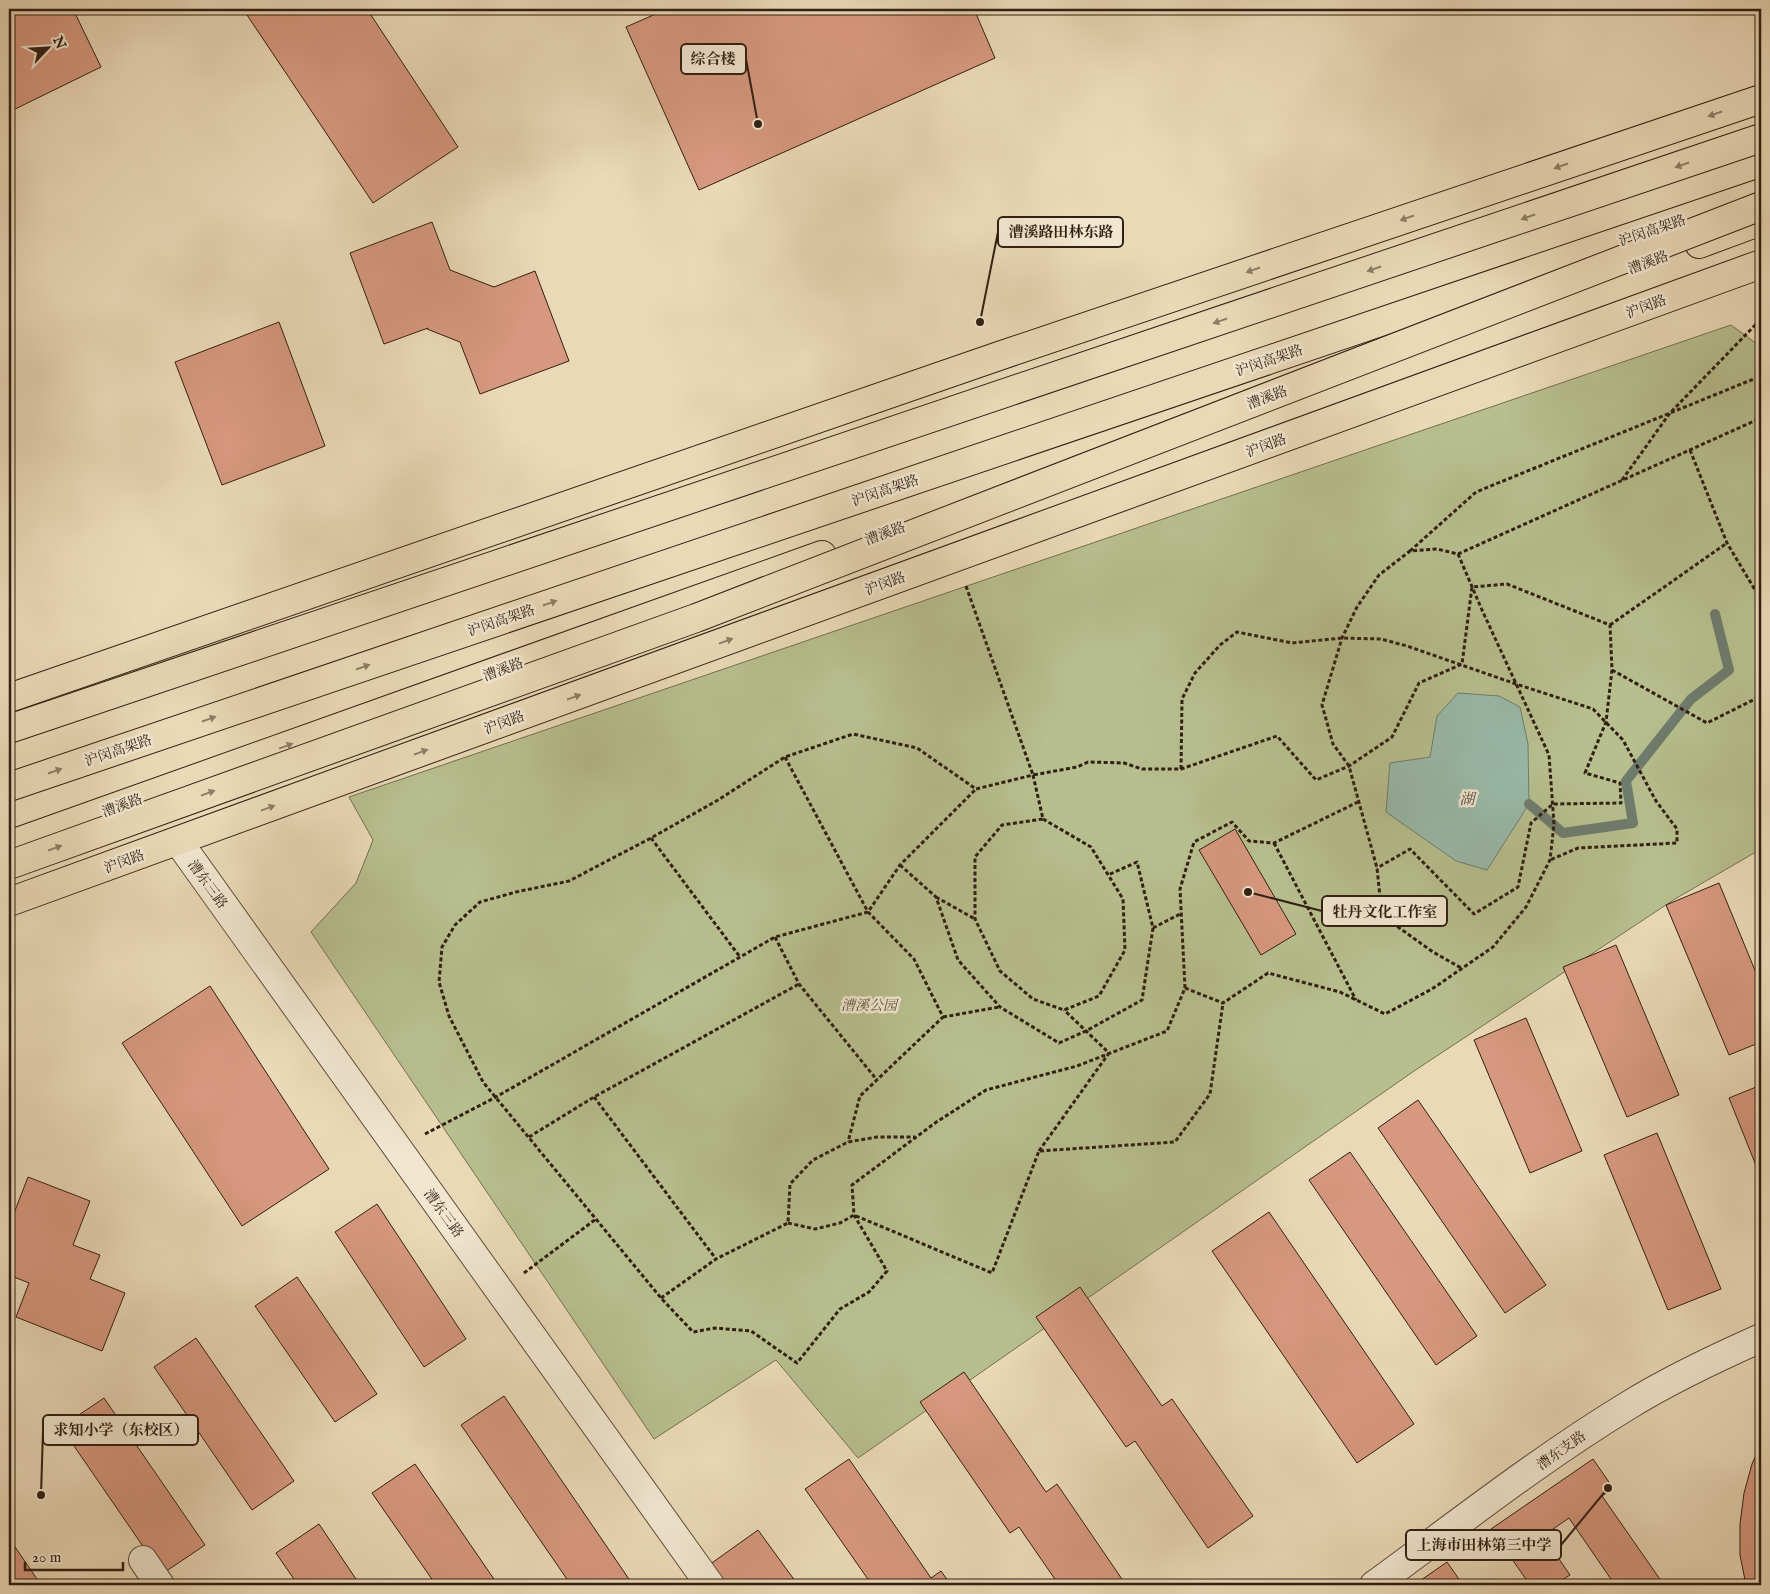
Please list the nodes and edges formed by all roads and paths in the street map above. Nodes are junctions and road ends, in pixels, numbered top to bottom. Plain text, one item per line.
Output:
1 (1761, 98) edge
2 (1761, 138) edge
3 (1761, 193) edge
4 (1761, 206) edge
5 (1761, 222) edge
6 (1761, 264) edge
7 (1761, 319) edge
8 (1761, 376) edge
9 (1670, 413) junction
10 (1761, 418) edge
11 (1690, 450) junction
12 (1622, 481) junction
13 (1727, 543) junction
14 (1410, 551) junction
15 (1458, 554) junction
16 (956, 558) junction
17 (1472, 586) junction
18 (1761, 600) edge
19 (1610, 624) junction
20 (1342, 638) junction
21 (1462, 664) junction
22 (1612, 670) junction
23 (1516, 684) junction
24 (1761, 696) edge
25 (9, 698) edge
26 (1606, 722) junction
27 (9, 729) edge
28 (785, 757) junction
29 (1349, 766) junction
30 (1181, 769) junction
31 (1033, 775) junction
32 (9, 787) edge
33 (976, 790) junction
34 (1358, 802) junction
35 (1552, 805) junction
36 (1043, 819) junction
37 (651, 838) junction
38 (178, 841) junction
39 (1274, 843) junction
40 (9, 845) edge
41 (1550, 860) junction
42 (9, 865) edge
43 (900, 865) junction
44 (1378, 868) junction
45 (1108, 875) junction
46 (936, 897) junction
47 (9, 902) edge
48 (868, 912) junction
49 (1182, 913) junction
50 (975, 918) junction
51 (1153, 928) junction
52 (775, 937) junction
53 (740, 957) junction
54 (1463, 969) junction
55 (799, 984) junction
56 (1185, 988) junction
57 (1356, 1000) junction
58 (1223, 1003) junction
59 (1000, 1007) junction
60 (1064, 1010) junction
61 (943, 1017) junction
62 (1086, 1031) junction
63 (1110, 1053) junction
64 (877, 1080) junction
65 (496, 1097) junction
66 (594, 1097) junction
67 (529, 1137) junction
68 (916, 1137) junction
69 (848, 1142) junction
70 (398, 1149) junction
71 (1039, 1152) junction
72 (854, 1215) junction
73 (596, 1219) junction
74 (788, 1223) junction
75 (716, 1259) junction
76 (500, 1291) junction
77 (661, 1298) junction
78 (1761, 1338) edge
79 (143, 1560) dead end
80 (160, 1585) edge
81 (710, 1585) edge
82 (1374, 1585) edge

1 -> 25 main road
2 -> 27 main road
32 -> 3 main road, 沪闵高架路
42 -> 4 main road, bridge
40 -> 5 main road, 漕溪路
6 - 16 main road, 沪闵路
7 - 9 path
8 - 9 path
9 - 12 path
9 - 14 path
10 - 11 path
11 - 12 path
11 - 13 path
12 - 15 path
13 - 18 path
13 - 19 path
14 - 15 path
14 - 20 path
15 - 17 path
16 - 31 path
38 -> 16 main road, 沪闵路
17 - 19 path
17 - 21 path
17 - 23 path
19 - 22 path
20 - 21 path
20 - 29 path
20 - 30 path
21 - 23 path
21 - 29 path
22 - 24 path
22 - 26 path
23 - 26 path
23 - 35 path
26 - 35 path
26 - 41 path
28 - 33 path
28 - 37 path
28 - 48 path
29 - 30 path
29 - 34 path
30 - 31 path
31 - 33 path
31 - 36 path
33 - 43 path
34 - 39 path
34 - 44 path
35 - 41 path
35 - 44 path
36 - 45 path
36 - 50 path
37 - 53 path
37 - 65 path
38 - 47 main road, 沪闵路
38 - 70 street, 漕东三路
39 - 49 path
39 - 57 path
41 - 54 path
43 - 46 path
43 - 48 path
44 - 54 path
45 - 51 path
45 - 60 path
46 - 50 path
46 - 59 path
48 - 52 path
48 - 61 path
49 - 51 path
49 - 56 path
50 - 60 path
51 - 62 path
52 - 53 path
52 - 55 path
53 - 65 path
54 - 57 path
55 - 64 path
55 - 66 path
56 - 58 path
56 - 63 path
57 - 58 path
58 - 71 path
59 - 61 path
59 - 62 path
60 - 62 path
61 - 64 path
62 - 63 path
63 - 68 path
63 - 71 path
64 - 69 path
65 - 67 path
65 - 70 path
66 - 67 path
66 - 75 path
67 - 73 path
68 - 69 path
68 - 72 path
69 - 74 path
70 - 76 street, 漕东三路
71 - 72 path
72 - 74 path
72 - 77 path
73 - 76 path
73 - 77 path
74 - 75 path
75 - 77 path
76 - 81 street, 漕东三路
78 - 82 street, 漕东支路
79 - 80 street

